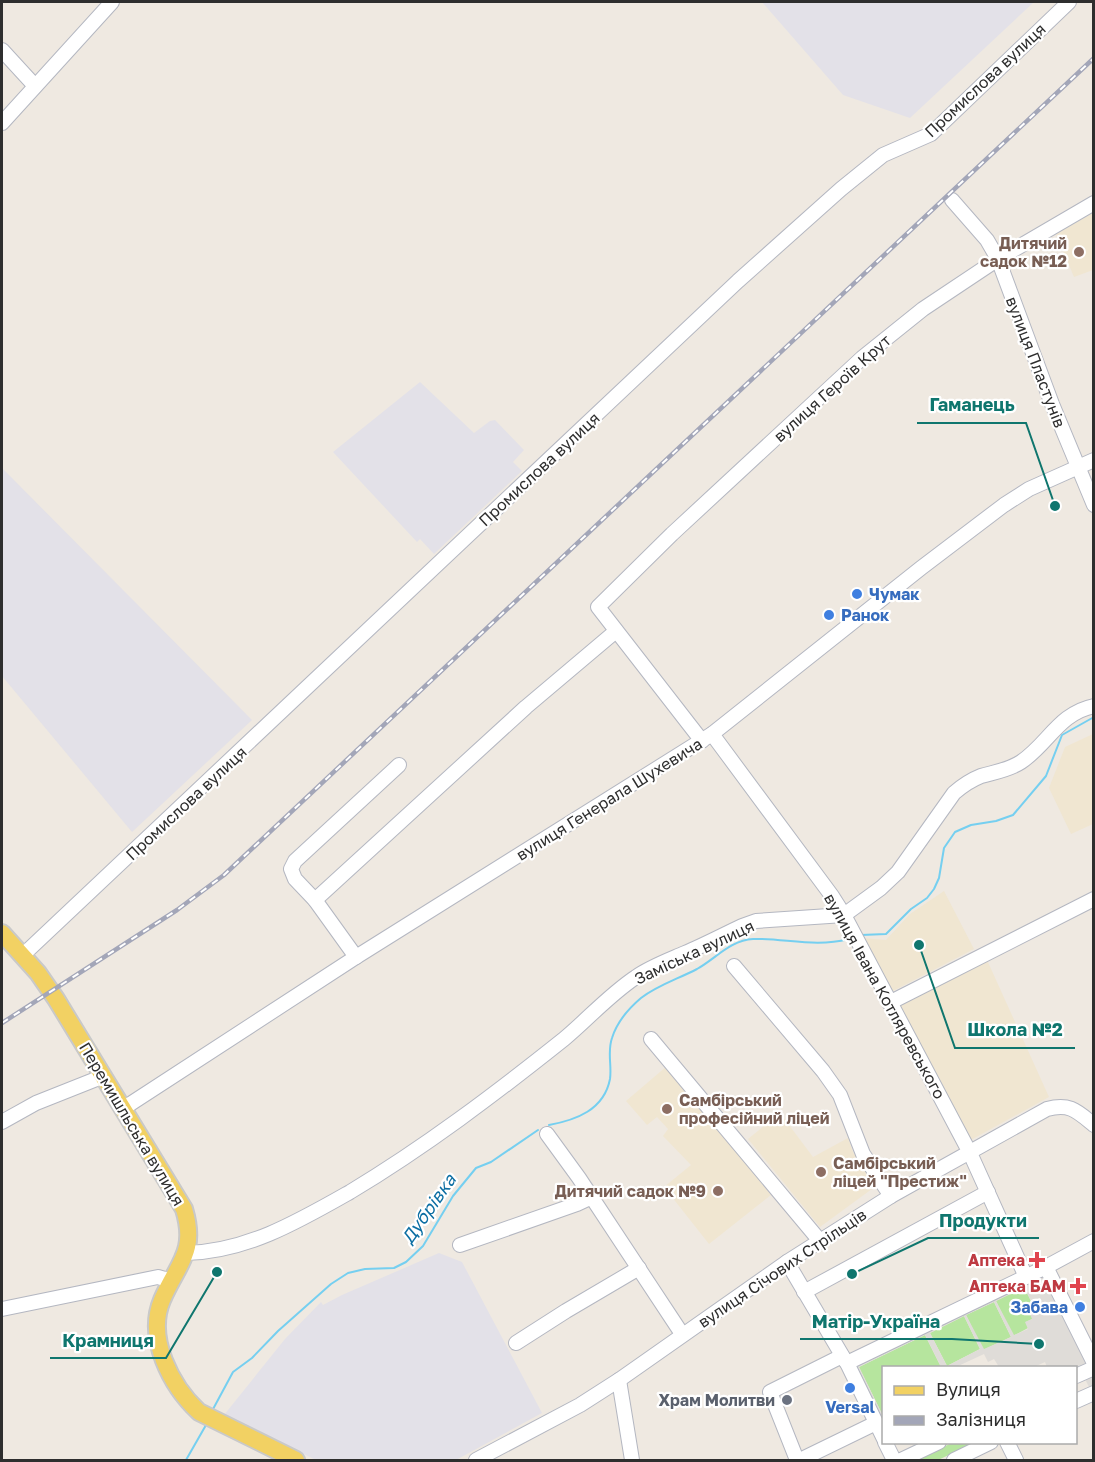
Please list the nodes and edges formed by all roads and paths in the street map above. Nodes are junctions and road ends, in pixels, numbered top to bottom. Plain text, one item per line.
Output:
1 (112, 2) edge
2 (1069, 2) edge
3 (2, 50) edge
4 (35, 86) junction
5 (2, 123) edge
6 (952, 200) dead end
7 (1094, 203) edge
8 (998, 259) junction
9 (1094, 460) edge
10 (1077, 467) junction
11 (1094, 505) edge
12 (598, 607) joint
13 (616, 631) junction
14 (1094, 706) edge
15 (707, 737) junction
16 (399, 765) dead end
17 (1094, 899) edge
18 (315, 900) junction
19 (844, 915) junction
20 (2, 933) edge
21 (23, 955) junction
22 (356, 957) junction
23 (734, 966) dead end
24 (889, 1003) junction
25 (651, 1039) dead end
26 (104, 1076) junction
27 (124, 1108) junction
28 (2, 1122) edge
29 (1094, 1125) edge
30 (548, 1134) dead end
31 (970, 1153) junction
32 (988, 1192) junction
33 (891, 1196) junction
34 (592, 1197) junction
35 (820, 1241) junction
36 (1094, 1241) edge
37 (460, 1245) dead end
38 (186, 1253) junction
39 (787, 1262) junction
40 (1046, 1267) junction
41 (639, 1268) junction
42 (1026, 1277) junction
43 (172, 1281) junction
44 (804, 1292) junction
45 (2, 1309) edge
46 (682, 1334) junction
47 (516, 1343) dead end
48 (844, 1359) junction
49 (1094, 1363) edge
50 (1094, 1368) edge
51 (1077, 1376) edge
52 (619, 1380) junction
53 (1094, 1393) edge
54 (1077, 1401) edge
55 (876, 1423) junction
56 (882, 1436) edge
57 (886, 1444) edge
58 (937, 1444) edge
59 (989, 1444) edge
60 (1008, 1444) edge
61 (296, 1461) edge
62 (476, 1461) edge
63 (632, 1461) edge
64 (798, 1461) edge
65 (894, 1461) edge
66 (901, 1461) edge
67 (954, 1461) edge
68 (1016, 1461) edge

1 - 4 street
2 - 21 street, Промислова вулиця
3 - 4 street
4 - 5 street
6 - 8 street, вулиця Пластунів
7 - 8 street, вулиця Героїв Крут
8 - 10 street, вулиця Пластунів
8 - 12 street, вулиця Героїв Крут
9 - 10 street, вулиця Генерала Шухевича
10 - 11 street
10 - 15 street, вулиця Генерала Шухевича
12 - 13 street, вулиця Івана Котляревського
13 - 15 street, вулиця Івана Котляревського
13 - 18 street
14 - 19 street
15 - 19 street, вулиця Івана Котляревського
15 - 22 street, вулиця Генерала Шухевича
16 - 18 street
17 - 24 street
18 - 22 street
19 - 24 street, вулиця Івана Котляревського
19 - 38 street, Заміська вулиця
20 - 21 main road, Перемишльська вулиця
21 - 26 main road, Перемишльська вулиця
22 - 27 street, вулиця Генерала Шухевича
23 - 33 street
24 - 31 street, вулиця Івана Котляревського
25 - 35 street
26 - 27 main road, Перемишльська вулиця
26 - 28 street
27 - 38 main road, Перемишльська вулиця
29 - 31 street, вулиця Січових Стрільців
30 - 34 street
31 - 32 street, вулиця Івана Котляревського
31 - 33 street, вулиця Січових Стрільців
32 - 42 street, вулиця Івана Котляревського
32 - 44 street
33 - 35 street, вулиця Січових Стрільців
34 - 37 street
34 - 41 street
35 - 39 street, вулиця Січових Стрільців
36 - 40 street
38 - 43 main road, Перемишльська вулиця
39 - 44 street
39 - 46 street, вулиця Січових Стрільців
40 - 42 street
40 - 49 street
41 - 46 street
41 - 47 street
42 - 48 street
43 - 45 street
43 - 61 main road, Перемишльська вулиця
44 - 48 street
46 - 52 street, вулиця Січових Стрільців
48 - 55 street
48 - 64 street
50 - 51 street
52 - 62 street, вулиця Січових Стрільців
52 - 63 street
53 - 54 street
55 - 56 street
55 - 64 street
57 - 65 street
58 - 66 street
59 - 67 street
60 - 68 street

